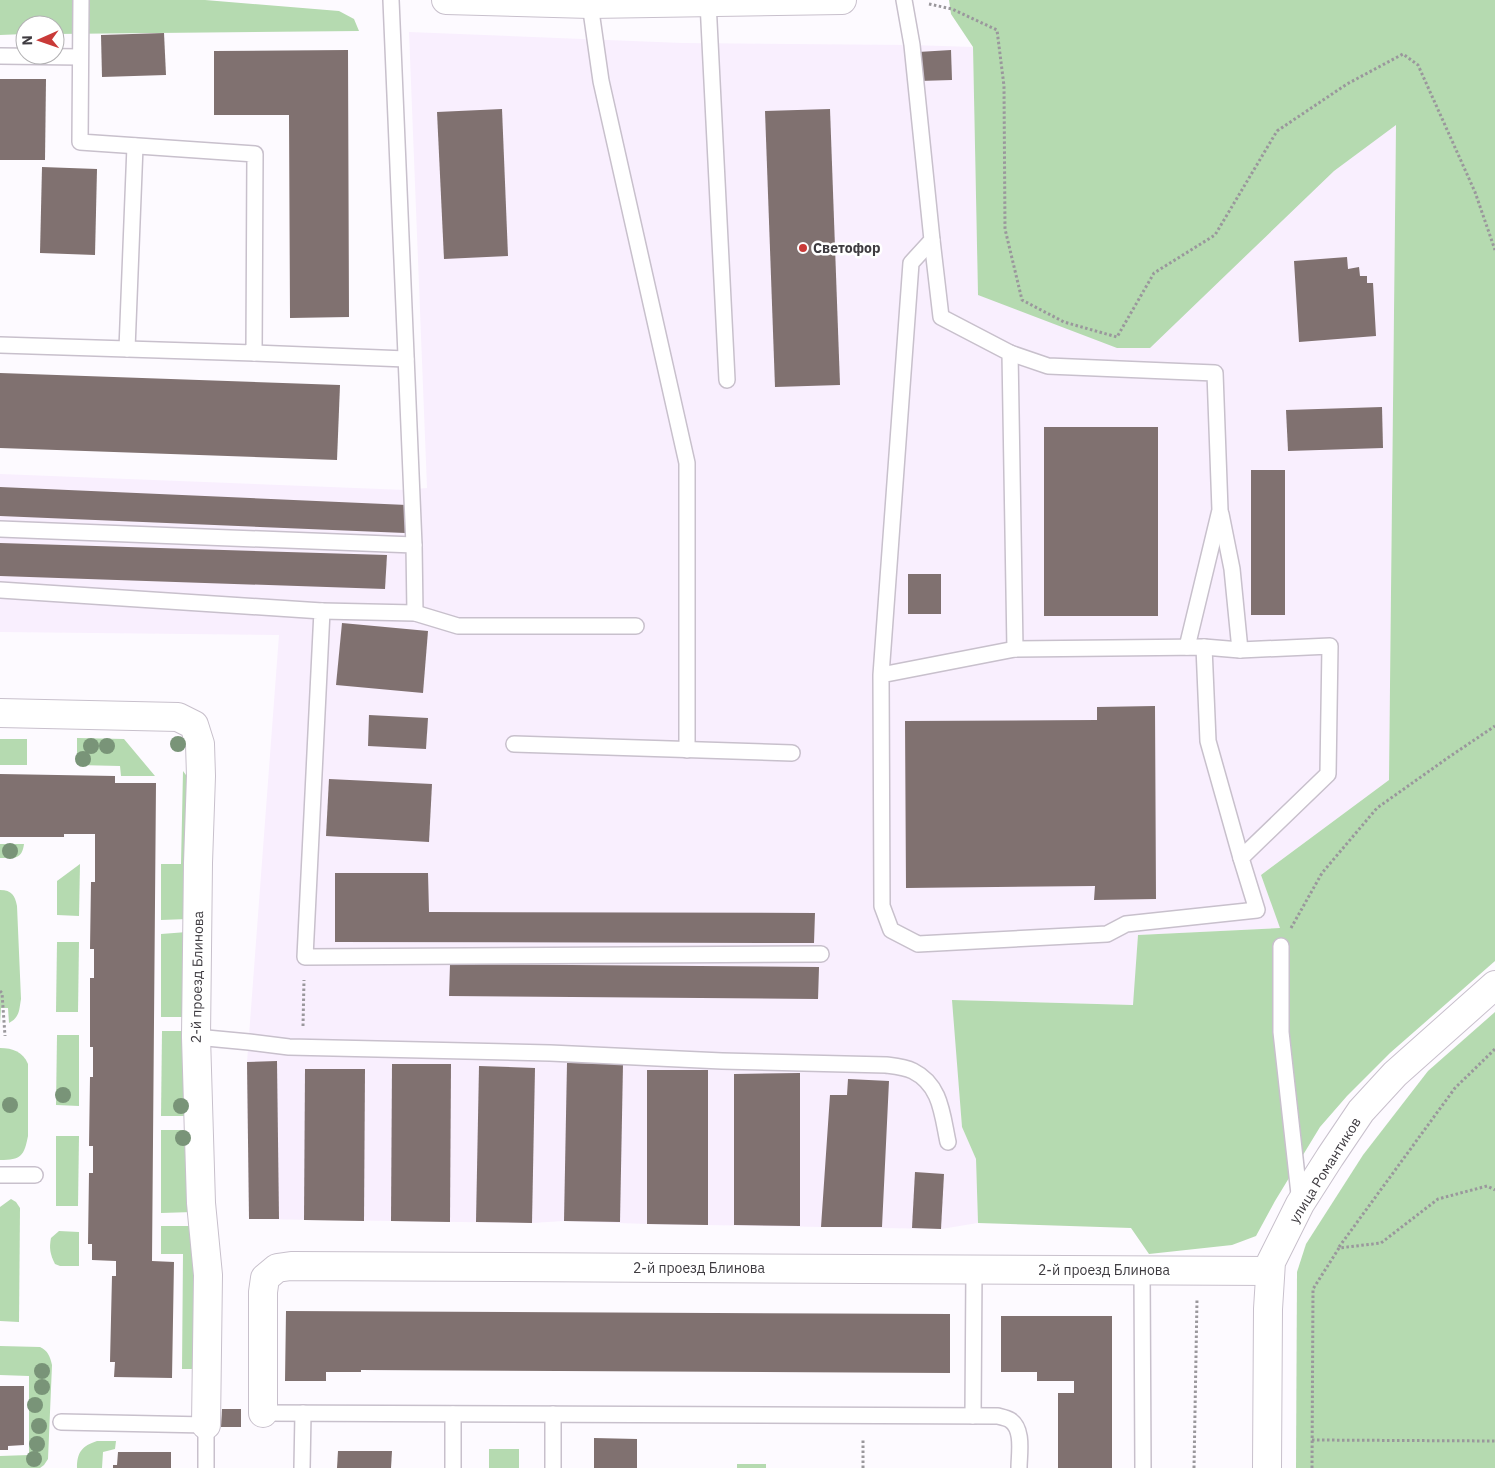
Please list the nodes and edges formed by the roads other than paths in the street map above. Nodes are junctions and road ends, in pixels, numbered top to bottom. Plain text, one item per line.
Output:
1 (81, 0) edge
2 (391, 0) edge
3 (446, 0) edge
4 (842, 0) edge
5 (904, 0) edge
6 (708, 2) junction
7 (590, 4) junction
8 (0, 56) edge
9 (80, 57) junction
10 (135, 146) junction
11 (932, 240) junction
12 (0, 345) edge
13 (127, 349) junction
14 (254, 353) junction
15 (1010, 353) junction
16 (406, 359) junction
17 (727, 380) dead end
18 (1220, 510) junction
19 (0, 528) edge
20 (414, 545) junction
21 (0, 590) edge
22 (322, 612) junction
23 (415, 613) junction
24 (636, 626) dead end
25 (1187, 647) junction
26 (1204, 647) junction
27 (1015, 649) junction
28 (1240, 650) junction
29 (881, 675) junction
30 (0, 714) edge
31 (514, 744) dead end
32 (687, 750) junction
33 (792, 753) dead end
34 (1240, 858) junction
35 (1281, 946) road end
36 (821, 954) dead end
37 (1495, 985) edge
38 (196, 1037) junction
39 (948, 1142) dead end
40 (0, 1175) edge
41 (35, 1175) dead end
42 (1300, 1204) junction
43 (974, 1269) junction
44 (1142, 1270) junction
45 (1270, 1271) junction
46 (263, 1412) joint
47 (303, 1413) junction
48 (453, 1414) junction
49 (553, 1414) junction
50 (974, 1416) junction
51 (62, 1422) dead end
52 (206, 1425) junction
53 (206, 1468) edge
54 (302, 1468) edge
55 (453, 1468) edge
56 (553, 1468) edge
57 (1019, 1468) edge
58 (1143, 1468) edge
59 (1267, 1468) edge

1 - 9 lane
2 - 16 lane
3 - 7 street
4 - 6 street
5 - 11 lane
6 - 7 street
6 - 17 lane
7 - 32 lane
8 - 9 lane
9 - 10 lane
10 - 13 lane
10 - 14 lane
11 - 15 lane
11 - 29 lane
12 - 13 lane
13 - 14 lane
14 - 16 lane
15 - 18 lane
15 - 27 lane
16 - 20 lane
18 - 25 lane
18 - 28 lane
19 - 20 lane
20 - 23 lane
21 - 22 lane
22 - 23 lane
22 - 36 lane
23 - 24 lane
25 - 26 lane
25 - 27 lane
26 - 28 lane
26 - 34 lane
27 - 29 lane
28 - 34 lane
29 - 34 lane
30 - 38 street, 2-й проезд Блинова
31 - 32 lane
32 - 33 lane
35 - 42 lane
37 - 42 street, улица Романтиков
38 - 39 lane
38 - 52 street, 2-й проезд Блинова
40 - 41 lane
42 - 45 street, улица Романтиков
43 - 44 street, 2-й проезд Блинова
43 - 46 street, 2-й проезд Блинова
43 - 50 lane
44 - 45 street, 2-й проезд Блинова
44 - 58 lane
45 - 59 street, улица Романтиков
46 - 47 lane
47 - 48 lane
47 - 54 lane
48 - 49 lane
48 - 55 lane
49 - 50 lane
49 - 56 lane
50 - 57 lane
51 - 52 lane
52 - 53 lane

